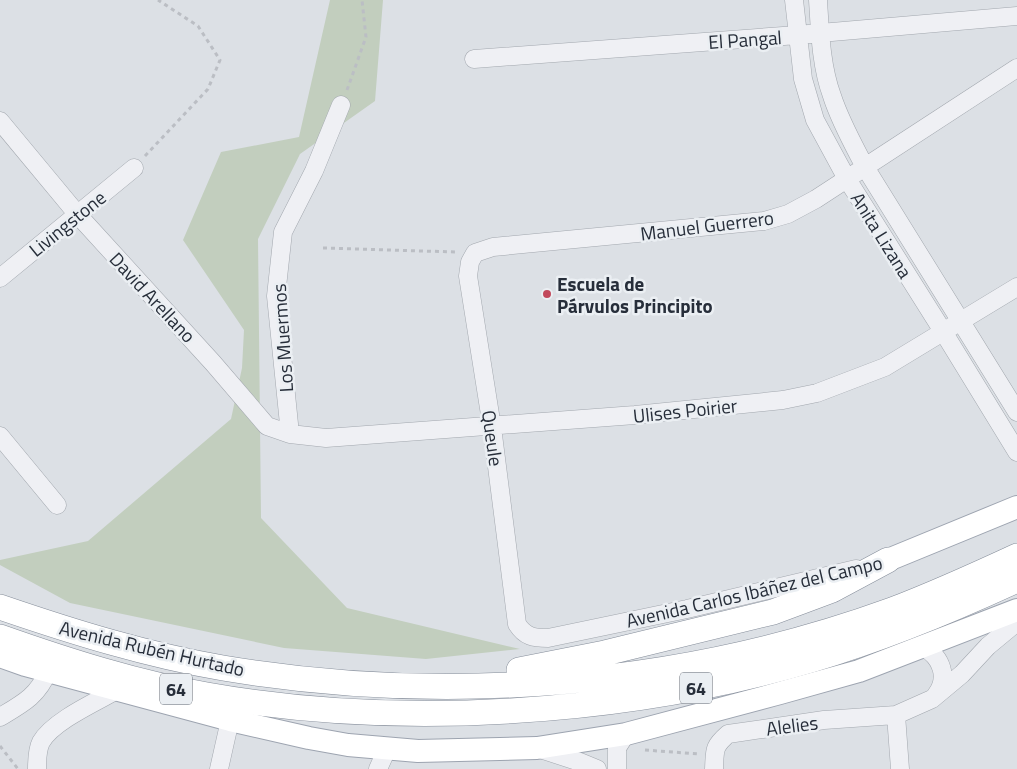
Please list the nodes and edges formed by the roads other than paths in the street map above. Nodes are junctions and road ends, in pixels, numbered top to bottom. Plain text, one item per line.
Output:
1 (794, 0) edge
2 (818, 0) edge
3 (1017, 16) edge
4 (820, 33) junction
5 (797, 36) junction
6 (474, 59) dead end
7 (1017, 68) edge
8 (342, 105) road end
9 (0, 121) edge
10 (865, 167) junction
11 (134, 168) road end
12 (847, 179) junction
13 (78, 215) junction
14 (474, 253) joint
15 (0, 278) edge
16 (1017, 287) edge
17 (962, 322) junction
18 (944, 333) junction
19 (1017, 412) edge
20 (492, 427) junction
21 (290, 434) junction
22 (0, 436) edge
23 (326, 438) joint
24 (1017, 452) edge
25 (57, 505) dead end
26 (1017, 507) edge
27 (1017, 556) edge
28 (888, 560) junction
29 (1017, 580) edge
30 (0, 594) edge
31 (0, 607) edge
32 (1017, 610) edge
33 (1017, 622) edge
34 (517, 624) joint
35 (90, 636) junction
36 (0, 637) edge
37 (923, 647) junction
38 (0, 656) edge
39 (48, 671) junction
40 (406, 685) junction
41 (117, 690) junction
42 (932, 700) junction
43 (896, 715) junction
44 (0, 717) edge
45 (230, 720) junction
46 (622, 741) junction
47 (537, 748) junction
48 (383, 759) edge
49 (715, 762) edge
50 (37, 769) edge
51 (219, 769) edge
52 (597, 769) edge
53 (617, 769) edge
54 (900, 769) edge

1 - 5 street, Anita Lizana
2 - 4 street, Anita Lizana
3 - 4 street, El Pangal
4 - 5 street, El Pangal
4 - 10 street, Anita Lizana
5 - 6 street, El Pangal
5 - 12 street, Anita Lizana
7 - 10 street, Manuel Guerrero
8 - 21 street, Los Muermos
9 - 13 street, David Arellano
10 - 12 street, Manuel Guerrero
10 - 17 street, Anita Lizana
11 - 13 street, Livingstone
12 - 14 street, Manuel Guerrero
12 - 18 street, Anita Lizana
13 - 15 street, Livingstone
13 - 21 street, David Arellano
14 - 20 street, Queule
16 - 17 street, Ulises Poirier
17 - 18 street, Ulises Poirier
17 - 19 street, Anita Lizana
18 - 20 street, Ulises Poirier
18 - 24 street, Anita Lizana
20 - 23 street, Ulises Poirier
20 - 34 street, Queule
21 - 23 street, David Arellano
22 - 25 street
26 - 28 main road, Avenida Carlos Ibáñez del Campo
27 - 40 highway, 64
28 - 34 street, Avenida Carlos Ibáñez del Campo
28 - 40 highway
29 - 36 highway, Avenida Rubén Hurtado / 64
30 - 35 highway
31 - 35 highway, Avenida Rubén Hurtado / 64
32 - 37 main road
33 - 42 street, Alelies
35 - 40 highway, Avenida Rubén Hurtado / 64
37 - 42 street
37 - 46 main road
38 - 39 main road
39 - 41 main road
39 - 44 street
41 - 45 main road
41 - 50 street
42 - 43 street, Alelies
43 - 49 street, Alelies
43 - 54 street
45 - 48 main road
45 - 51 street
46 - 47 main road
46 - 53 street
47 - 48 main road
47 - 52 street

